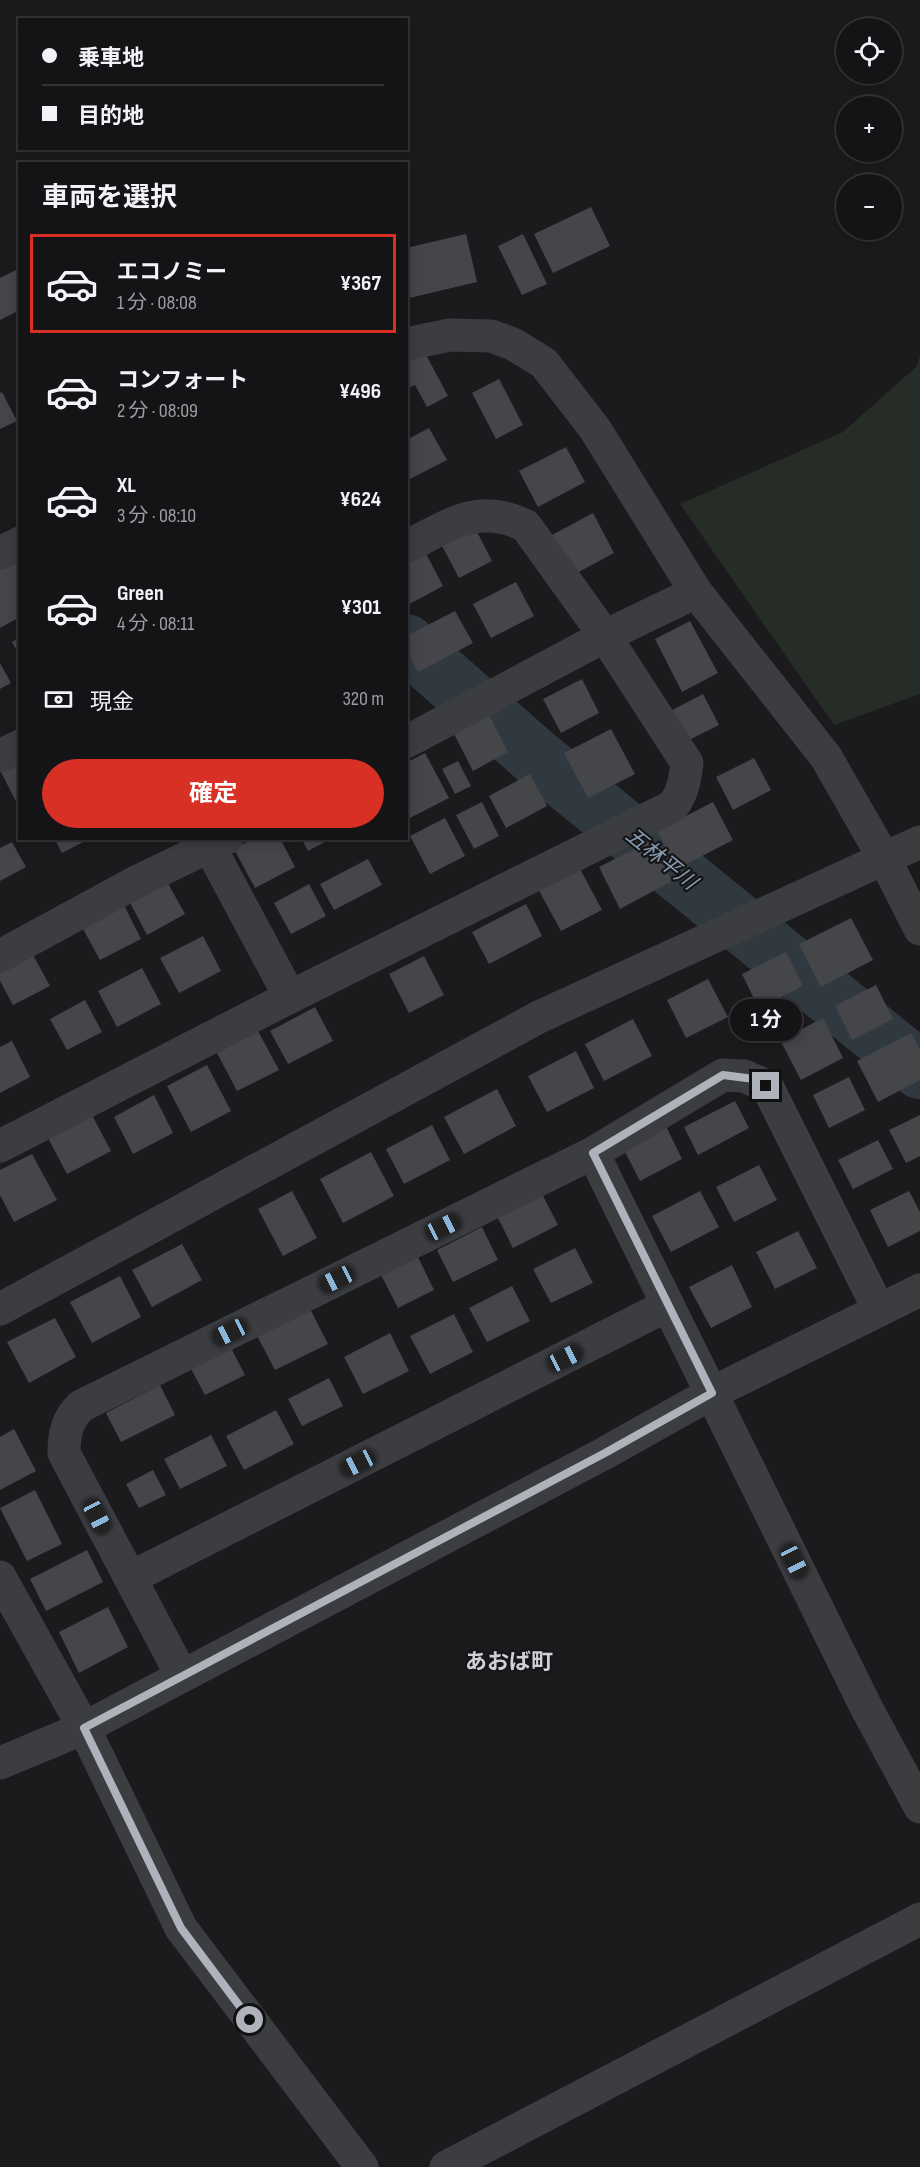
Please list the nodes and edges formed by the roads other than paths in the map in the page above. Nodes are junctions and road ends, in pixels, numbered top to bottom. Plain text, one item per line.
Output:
1 (408, 344) edge
2 (18, 544) edge
3 (408, 546) edge
4 (0, 553) edge
5 (696, 592) junction
6 (605, 636) junction
7 (408, 741) edge
8 (18, 747) edge
9 (0, 756) edge
10 (214, 842) edge
11 (920, 842) edge
12 (885, 860) junction
13 (920, 929) edge
14 (0, 956) edge
15 (290, 997) junction
16 (0, 1146) edge
17 (593, 1153) junction
18 (920, 1290) edge
19 (668, 1305) junction
20 (0, 1309) edge
21 (879, 1310) junction
22 (712, 1393) junction
23 (0, 1577) edge
24 (130, 1578) junction
25 (182, 1676) junction
26 (84, 1728) junction
27 (0, 1763) edge
28 (920, 1807) edge
29 (920, 1919) edge
30 (362, 2167) edge
31 (446, 2167) edge

1 - 5 street
2 - 4 street
3 - 6 street
5 - 6 street
5 - 12 street
6 - 7 street
6 - 15 street
8 - 9 street
10 - 14 street
10 - 15 street
11 - 12 street
12 - 13 street
12 - 20 street
15 - 16 street
17 - 19 street
17 - 21 street
17 - 24 street
18 - 21 street
19 - 22 street
19 - 24 street
21 - 22 street
22 - 25 street
22 - 28 street
23 - 26 street
24 - 25 street
25 - 26 street
26 - 27 street
26 - 30 street
29 - 31 street

